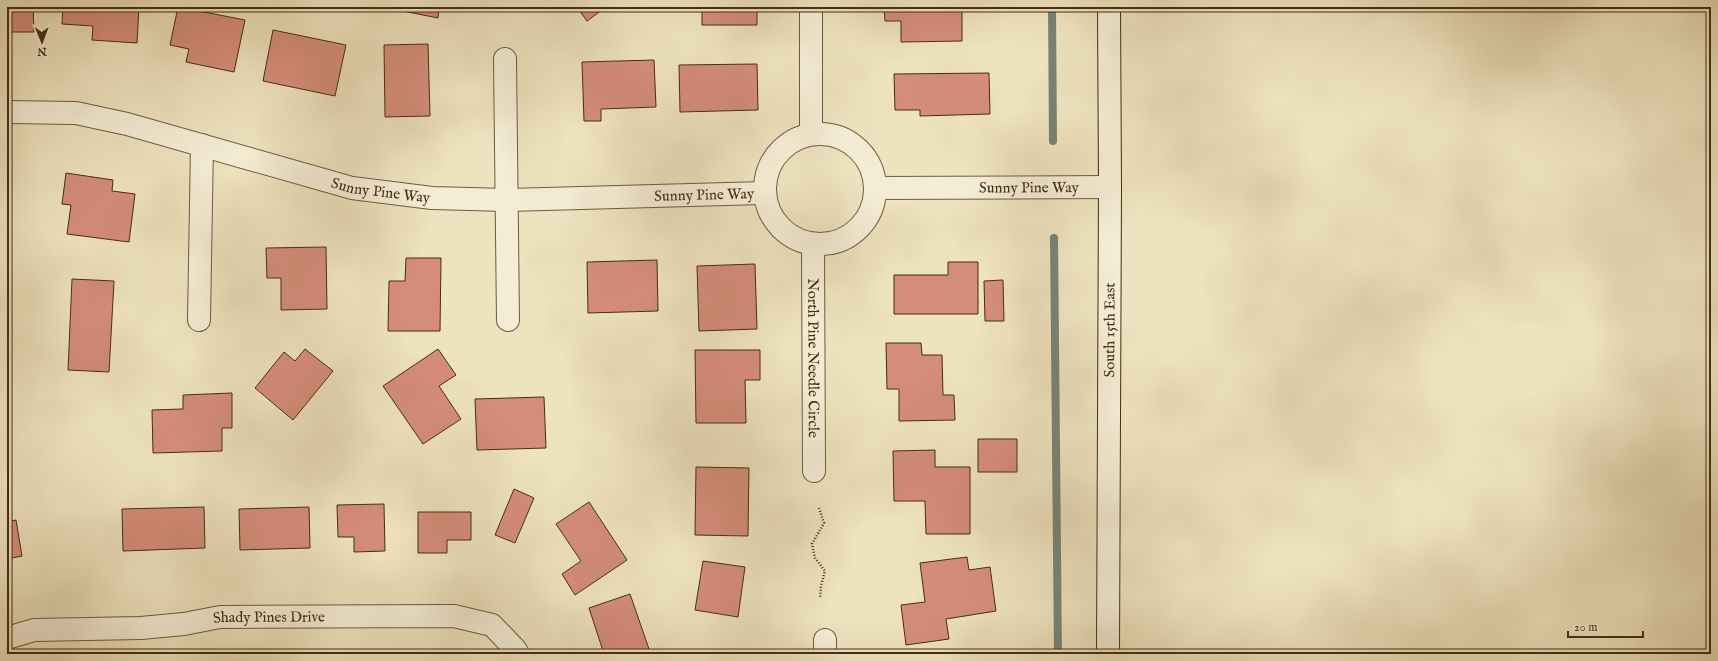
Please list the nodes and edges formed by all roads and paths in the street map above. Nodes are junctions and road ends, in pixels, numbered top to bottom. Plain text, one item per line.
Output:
1 (811, 7) edge
2 (1108, 7) edge
3 (505, 59) dead end
4 (7, 112) edge
5 (811, 134) junction
6 (202, 145) junction
7 (1110, 187) junction
8 (876, 188) junction
9 (764, 193) junction
10 (507, 200) junction
11 (813, 244) junction
12 (199, 320) dead end
13 (508, 320) dead end
14 (814, 471) dead end
15 (819, 508) dead end
16 (820, 598) dead end
17 (7, 638) edge
18 (518, 654) edge
19 (1108, 654) edge

1 - 5 street
2 - 7 street, South 15th East
3 - 10 street
4 - 6 street, Sunny Pine Way
5 - 8 street
5 - 9 street
6 - 10 street, Sunny Pine Way
6 - 12 street
7 - 8 street, Sunny Pine Way
7 - 19 street, South 15th East
8 - 11 street
9 - 10 street, Sunny Pine Way
9 - 11 street
10 - 13 street
11 - 14 street, North Pine Needle Circle
15 - 16 path
17 - 18 street, Shady Pines Drive

